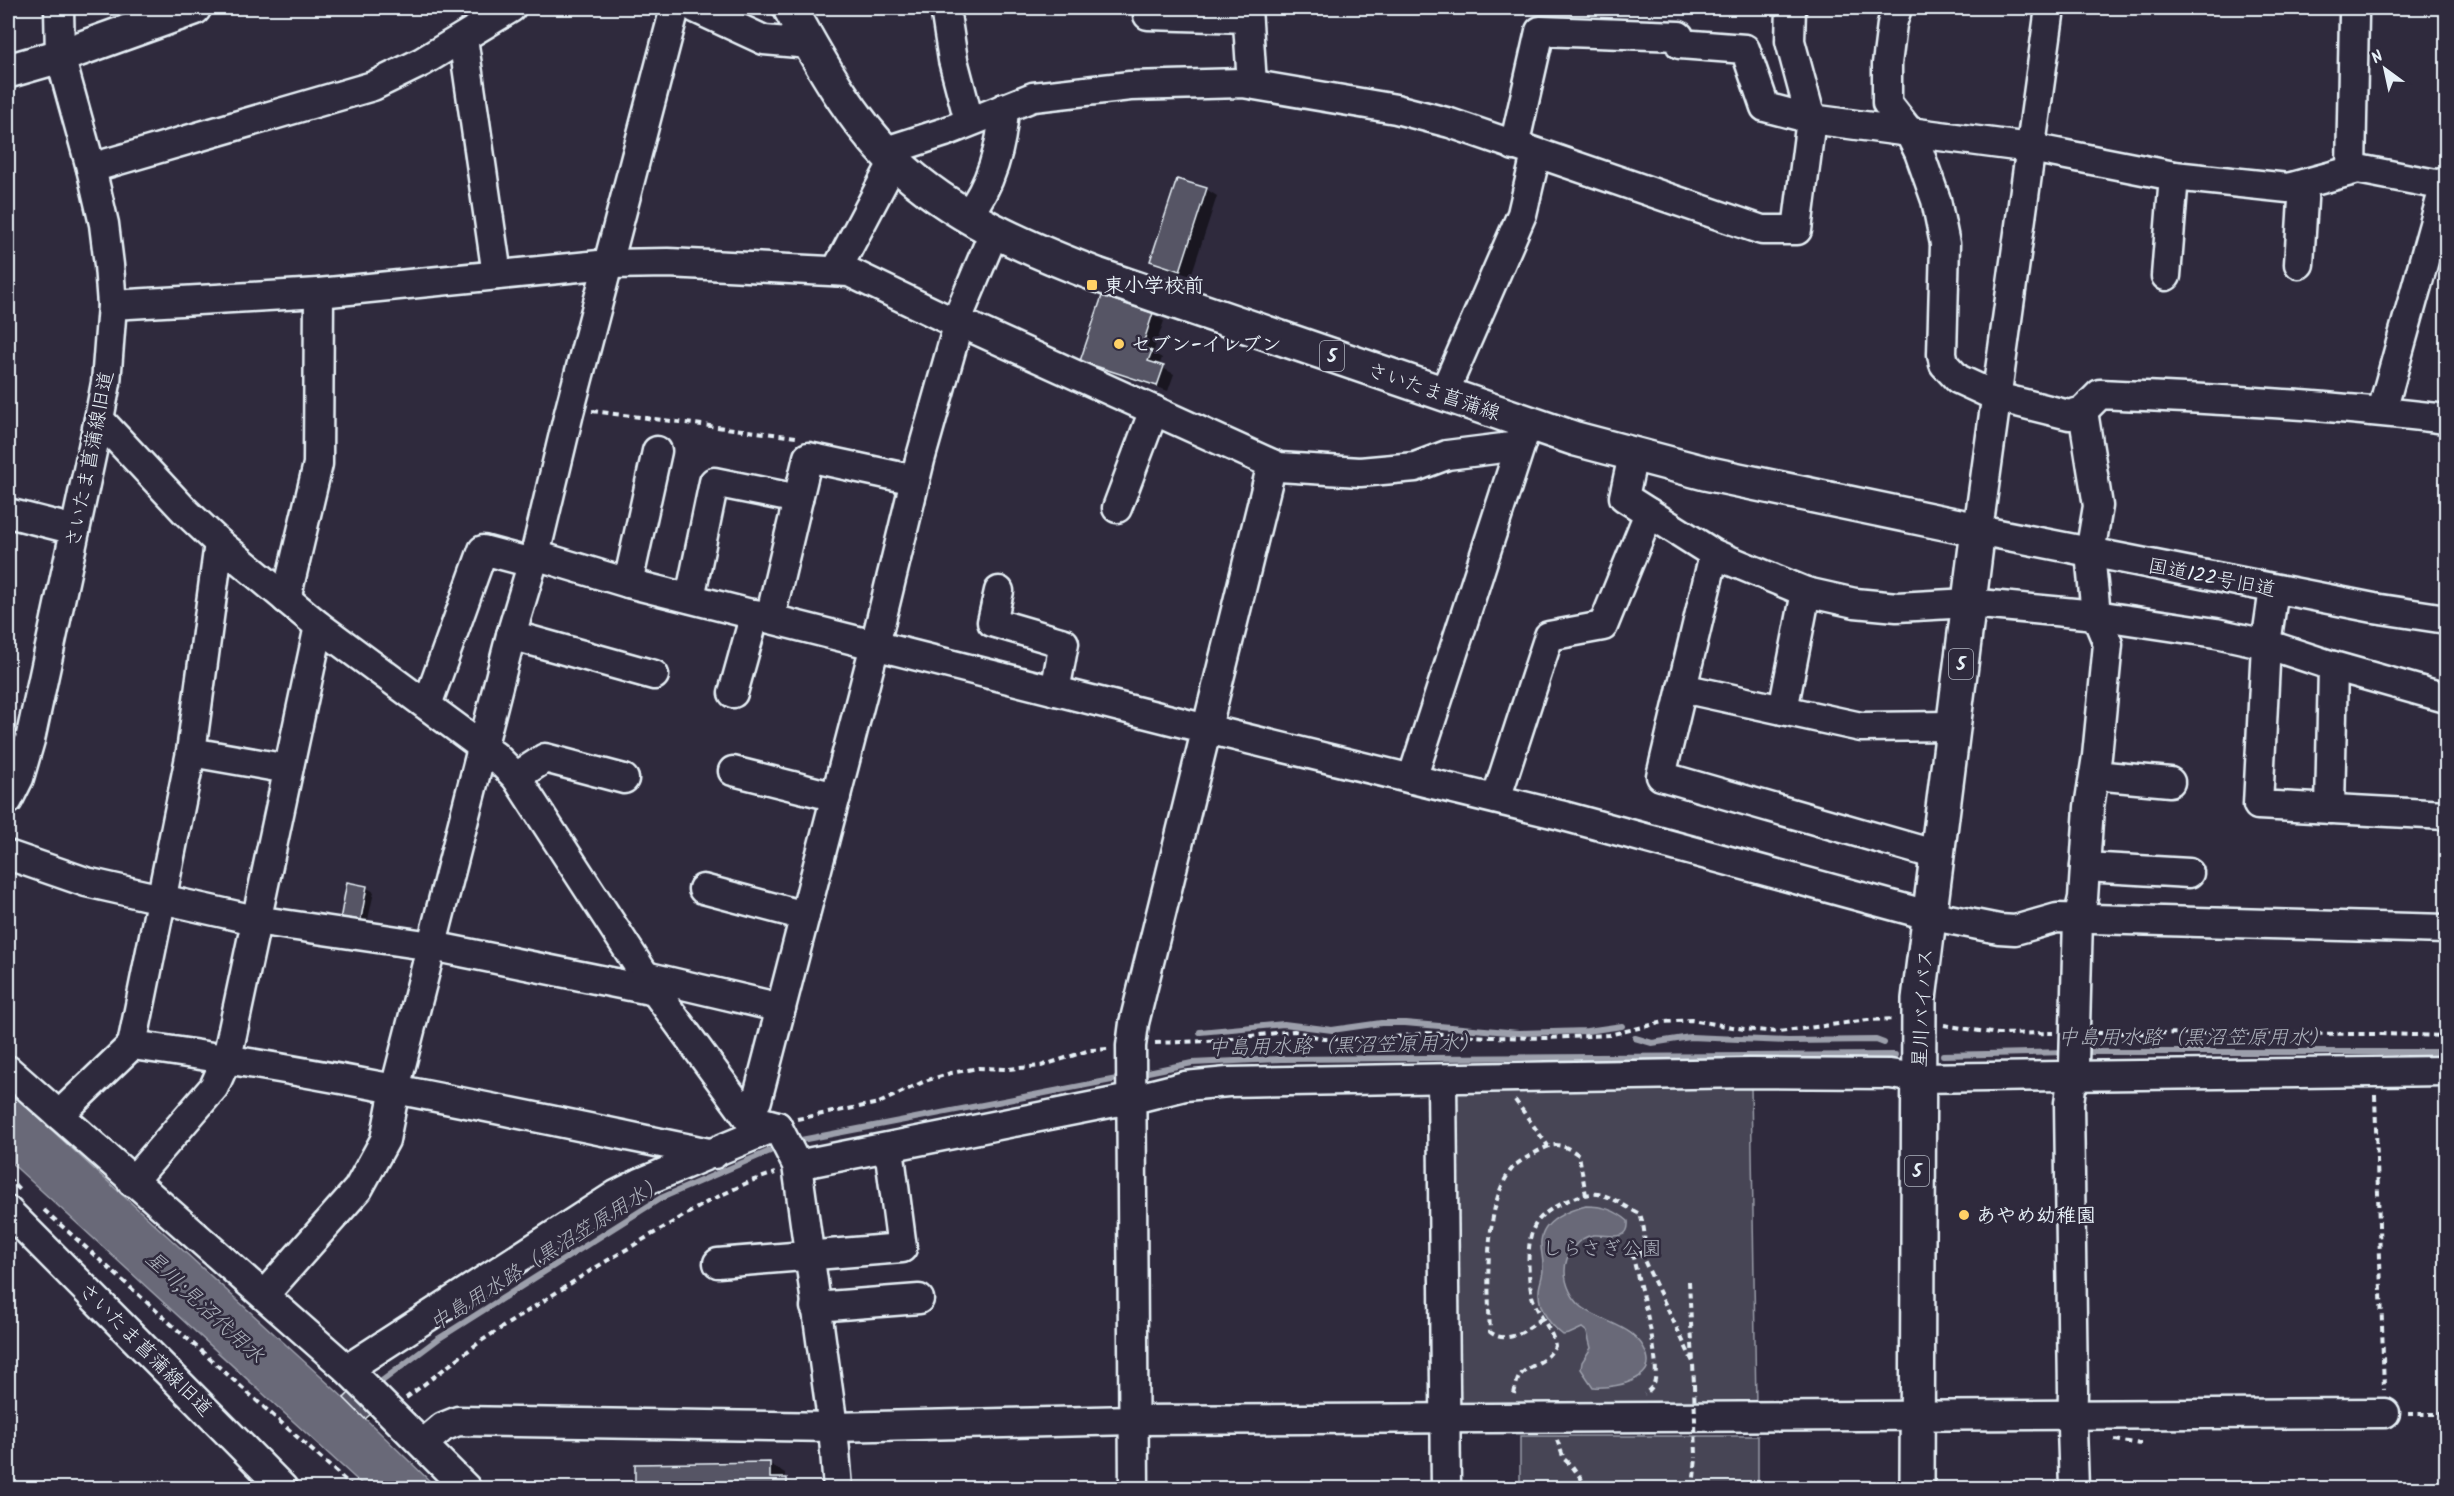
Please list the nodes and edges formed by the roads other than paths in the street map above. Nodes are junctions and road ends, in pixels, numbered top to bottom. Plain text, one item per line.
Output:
1 (59, 8) edge
2 (194, 8) edge
3 (511, 8) edge
4 (675, 8) edge
5 (695, 8) edge
6 (790, 8) edge
7 (945, 8) edge
8 (1149, 8) edge
9 (1791, 8) edge
10 (1897, 8) edge
11 (2050, 8) edge
12 (1247, 13) edge
13 (2354, 15) dead end
14 (463, 38) junction
15 (810, 44) junction
16 (60, 56) junction
17 (8, 71) edge
18 (1252, 84) junction
19 (1004, 108) junction
20 (1811, 118) junction
21 (969, 121) junction
22 (1908, 130) junction
23 (2031, 148) junction
24 (1525, 150) junction
25 (890, 156) junction
26 (91, 168) junction
27 (2351, 170) junction
28 (2174, 176) junction
29 (2446, 181) edge
30 (2304, 184) junction
31 (2446, 186) edge
32 (980, 224) junction
33 (609, 264) junction
34 (2298, 264) dead end
35 (836, 271) junction
36 (497, 275) junction
37 (2166, 276) dead end
38 (319, 293) junction
39 (112, 304) junction
40 (958, 322) junction
41 (1443, 395) junction
42 (1997, 397) junction
43 (1154, 410) junction
44 (2083, 411) junction
45 (2382, 411) junction
46 (99, 418) junction
47 (2446, 419) edge
48 (1524, 435) junction
49 (657, 451) dead end
50 (1633, 455) junction
51 (1272, 464) junction
52 (915, 480) junction
53 (798, 500) junction
54 (1117, 508) dead end
55 (8, 513) edge
56 (1649, 513) junction
57 (75, 530) junction
58 (1977, 530) junction
59 (219, 543) junction
60 (2090, 553) junction
61 (1714, 554) junction
62 (534, 559) junction
63 (628, 582) junction
64 (2274, 589) junction
65 (999, 591) dead end
66 (1806, 592) junction
67 (690, 598) junction
68 (286, 599) junction
69 (1969, 603) junction
70 (2096, 615) junction
71 (762, 616) junction
72 (2446, 619) edge
73 (319, 626) junction
74 (511, 636) junction
75 (2266, 644) junction
76 (875, 645) junction
77 (2333, 666) junction
78 (654, 675) dead end
79 (1682, 688) junction
80 (1056, 690) junction
81 (734, 693) dead end
82 (2446, 698) edge
83 (427, 705) junction
84 (1783, 710) junction
85 (1953, 726) junction
86 (1208, 729) junction
87 (482, 748) junction
88 (190, 752) junction
89 (288, 770) junction
90 (733, 771) dead end
91 (2094, 775) junction
92 (516, 777) junction
93 (624, 779) dead end
94 (1412, 779) junction
95 (2170, 782) dead end
96 (836, 797) junction
97 (1496, 799) junction
98 (8, 800) edge
99 (2330, 809) junction
100 (2446, 814) edge
101 (8, 855) edge
102 (1936, 855) junction
103 (2085, 867) junction
104 (2189, 873) dead end
105 (703, 889) dead end
106 (160, 900) junction
107 (1928, 915) junction
108 (805, 916) junction
109 (2078, 919) junction
110 (255, 920) junction
111 (2446, 929) edge
112 (432, 946) junction
113 (650, 984) junction
114 (781, 1008) junction
115 (132, 1045) junction
116 (2074, 1047) junction
117 (227, 1058) junction
118 (8, 1070) edge
119 (2446, 1071) edge
120 (1917, 1078) junction
121 (1442, 1080) junction
122 (395, 1089) junction
123 (1130, 1094) junction
124 (59, 1115) junction
125 (748, 1118) junction
126 (787, 1145) junction
127 (889, 1148) junction
128 (714, 1154) junction
129 (132, 1182) junction
130 (16, 1202) edge
131 (810, 1257) junction
132 (718, 1263) dead end
133 (264, 1295) junction
134 (920, 1299) dead end
135 (814, 1306) junction
136 (347, 1370) junction
137 (2385, 1413) road end
138 (2072, 1414) junction
139 (1916, 1416) junction
140 (1446, 1418) junction
141 (1133, 1420) junction
142 (833, 1427) junction
143 (423, 1444) junction
144 (283, 1488) edge
145 (466, 1488) edge
146 (838, 1488) edge
147 (1134, 1488) edge
148 (1446, 1488) edge
149 (1917, 1488) edge
150 (2074, 1488) edge

1 - 16 street, さいたま菖蒲線旧道
2 - 16 main road
3 - 14 street
4 - 33 street
5 - 15 street
6 - 15 main road, さいたま菖蒲線 / 5
7 - 21 street
8 - 12 street
9 - 20 street
10 - 22 street
11 - 23 street
12 - 18 street
13 - 27 street
14 - 26 street
14 - 36 street
15 - 25 main road, さいたま菖蒲線 / 5
16 - 17 main road
16 - 26 street, さいたま菖蒲線旧道
18 - 19 street
18 - 24 street
19 - 21 street
19 - 32 street
20 - 22 street
20 - 24 street
20 - 24 street
21 - 25 street
22 - 23 street
22 - 42 street
23 - 28 street
23 - 42 street
24 - 41 street
25 - 32 main road, さいたま菖蒲線 / 5
25 - 35 street
26 - 39 street, さいたま菖蒲線旧道
27 - 30 street
27 - 31 street
28 - 30 street
28 - 37 street
29 - 31 street
30 - 34 street
31 - 45 street
32 - 40 street
32 - 41 main road, さいたま菖蒲線 / 5
33 - 35 street
33 - 36 street
33 - 62 street
35 - 40 street
36 - 38 street
38 - 39 street
38 - 68 street
39 - 46 street, さいたま菖蒲線旧道
40 - 43 street
40 - 52 street
41 - 48 main road, さいたま菖蒲線 / 5
42 - 44 street
42 - 58 street
43 - 51 street
43 - 54 street
44 - 45 street
44 - 60 street
45 - 47 street
46 - 57 street, さいたま菖蒲線旧道
46 - 59 street
48 - 50 main road, さいたま菖蒲線 / 5
48 - 51 street
48 - 94 street
49 - 63 street
50 - 56 street
50 - 58 main road, さいたま菖蒲線 / 5
51 - 86 street
52 - 53 street
52 - 76 street
53 - 67 street
53 - 71 street
55 - 57 street
56 - 61 street
56 - 97 street
57 - 98 street, さいたま菖蒲線旧道
58 - 60 street, 国道122号旧道
58 - 69 main road, 星川バイパス / 5
59 - 68 street
59 - 88 street
60 - 64 street, 国道122号旧道
60 - 70 street
61 - 66 street
61 - 79 street
62 - 63 street
62 - 74 street
62 - 83 street
63 - 67 street
64 - 72 street, 国道122号旧道
64 - 75 street
65 - 80 street
66 - 69 street
66 - 84 street
67 - 71 street
68 - 73 street
69 - 70 street
69 - 85 main road, 星川バイパス / 5
70 - 75 street
70 - 91 street
71 - 76 street
71 - 81 street
73 - 83 street
73 - 89 street
74 - 78 street
74 - 87 street
75 - 77 street
75 - 99 street
76 - 80 street
76 - 96 street
77 - 82 street
77 - 99 street
79 - 84 street
79 - 102 street
80 - 86 street
83 - 87 street
84 - 85 street
85 - 102 main road, 星川バイパス / 5
86 - 94 street
86 - 123 street
87 - 92 street
87 - 112 street
88 - 89 street
88 - 106 street
89 - 110 street
90 - 96 street
91 - 95 street
91 - 103 street
92 - 93 street
92 - 113 street
94 - 97 street
96 - 108 street
97 - 107 street
99 - 100 street
101 - 106 street
102 - 107 main road, 星川バイパス / 5
103 - 104 street
103 - 109 street
105 - 108 street
106 - 110 street
106 - 115 street
107 - 109 street
107 - 120 main road, 星川バイパス / 5
108 - 114 street
109 - 111 street
109 - 116 street
110 - 112 street
110 - 117 street
112 - 113 street
112 - 122 street
113 - 114 street
113 - 125 street
114 - 125 street
115 - 117 street
115 - 124 street
116 - 119 street
116 - 120 street
116 - 138 street
117 - 122 street
117 - 129 street
118 - 124 street
120 - 121 street
120 - 139 main road, 星川バイパス / 5
121 - 123 street
121 - 140 street
122 - 128 street
122 - 133 street
123 - 127 street
123 - 141 street
124 - 129 street
125 - 126 street
126 - 127 street
126 - 128 street
126 - 131 street
127 - 131 street
128 - 136 street
129 - 133 street
130 - 144 street, さいたま菖蒲線旧道
131 - 132 street
131 - 135 street
133 - 136 street
134 - 135 street
135 - 142 street
136 - 143 street
137 - 138 street
138 - 139 street
138 - 150 street
139 - 140 street
139 - 149 main road, 星川バイパス / 5
140 - 141 street
140 - 148 street
141 - 142 street
141 - 147 street
142 - 143 street
142 - 146 street
143 - 145 street

